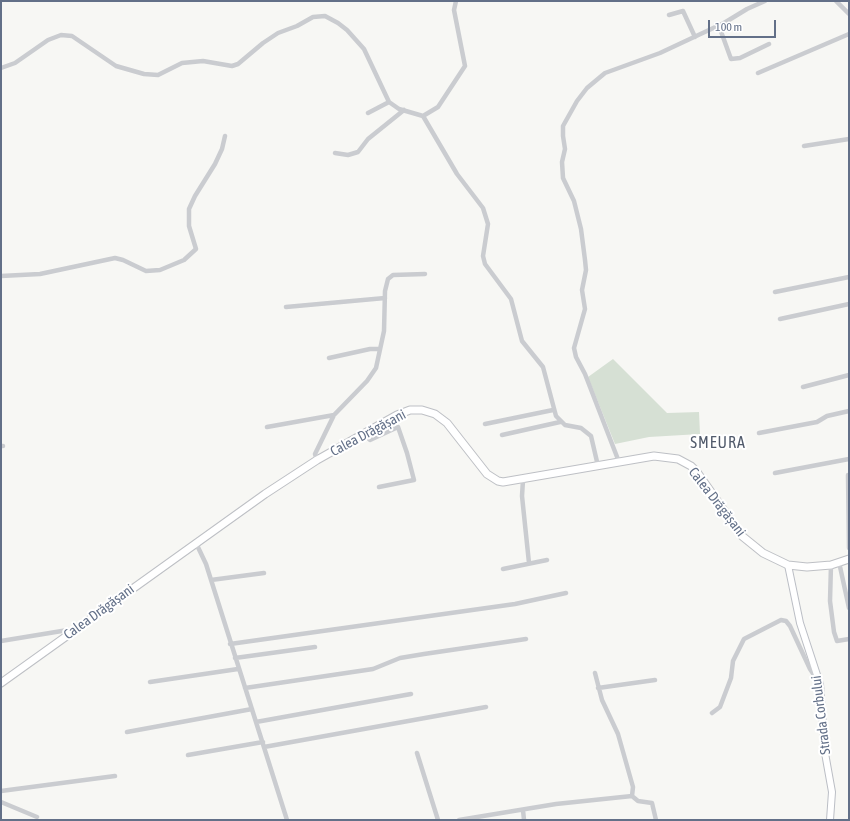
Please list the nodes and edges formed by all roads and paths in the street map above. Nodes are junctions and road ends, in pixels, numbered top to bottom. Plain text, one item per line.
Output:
1 (456, 1) edge
2 (765, 1) edge
3 (836, 1) edge
4 (849, 14) edge
5 (669, 16) dead end
6 (719, 26) junction
7 (849, 34) edge
8 (695, 37) junction
9 (769, 44) dead end
10 (1, 68) edge
11 (758, 73) dead end
12 (388, 102) junction
13 (404, 110) junction
14 (368, 113) dead end
15 (423, 116) junction
16 (225, 136) dead end
17 (849, 139) edge
18 (804, 146) dead end
19 (335, 153) dead end
20 (425, 274) dead end
21 (1, 276) edge
22 (849, 277) edge
23 (775, 292) dead end
24 (385, 298) junction
25 (849, 304) edge
26 (286, 307) dead end
27 (780, 319) dead end
28 (380, 349) junction
29 (329, 358) dead end
30 (849, 375) edge
31 (803, 387) dead end
32 (553, 410) junction
33 (849, 411) edge
34 (334, 415) junction
35 (560, 422) junction
36 (485, 424) dead end
37 (268, 427) dead end
38 (759, 433) dead end
39 (364, 434) junction
40 (502, 435) dead end
41 (849, 459) edge
42 (317, 460) junction
43 (620, 462) junction
44 (598, 466) junction
45 (775, 474) dead end
46 (848, 475) dead end
47 (523, 480) junction
48 (379, 487) dead end
49 (196, 543) junction
50 (849, 548) edge
51 (849, 559) edge
52 (547, 560) dead end
53 (839, 562) junction
54 (529, 563) junction
55 (788, 565) junction
56 (831, 565) junction
57 (503, 569) dead end
58 (264, 573) dead end
59 (211, 580) junction
60 (566, 593) dead end
61 (849, 608) edge
62 (75, 629) junction
63 (526, 639) dead end
64 (849, 639) edge
65 (1, 641) edge
66 (230, 644) junction
67 (315, 647) dead end
68 (235, 658) junction
69 (238, 669) junction
70 (595, 673) dead end
71 (655, 680) dead end
72 (150, 682) dead end
73 (1, 683) edge
74 (820, 684) junction
75 (245, 688) junction
76 (598, 688) junction
77 (411, 694) dead end
78 (486, 707) dead end
79 (252, 709) junction
80 (712, 713) dead end
81 (256, 722) junction
82 (127, 732) dead end
83 (263, 745) junction
84 (417, 753) dead end
85 (188, 755) dead end
86 (115, 776) dead end
87 (1, 791) edge
88 (632, 796) junction
89 (1, 802) edge
90 (523, 810) junction
91 (37, 817) dead end
92 (287, 820) edge
93 (438, 820) edge
94 (459, 820) edge
95 (524, 820) edge
96 (656, 820) edge
97 (830, 820) edge

1 - 15 street
2 - 6 street
3 - 4 street
5 - 8 street
6 - 8 street
6 - 9 street
7 - 11 street
8 - 43 street
10 - 12 street
12 - 13 street
12 - 14 street
13 - 15 street
13 - 19 street
15 - 32 street
16 - 21 street
17 - 18 street
20 - 24 street
22 - 23 street
24 - 26 street
24 - 28 street
25 - 27 street
28 - 29 street
28 - 34 street
30 - 31 street
32 - 35 street
32 - 36 street
33 - 38 street
34 - 37 street
34 - 42 street
35 - 40 street
35 - 44 street
39 - 42 main road, Calea Drăgășani
39 - 47 main road, Calea Drăgășani
39 - 48 street
41 - 45 street
42 - 49 main road, Calea Drăgășani
43 - 44 main road, Calea Drăgășani
43 - 55 main road, Calea Drăgășani
44 - 47 main road, Calea Drăgășani
46 - 50 street
47 - 54 street
49 - 59 street
49 - 62 main road, Calea Drăgășani
51 - 53 main road, Calea Drăgășani
52 - 54 street
53 - 56 main road, Calea Drăgășani
53 - 61 street
54 - 57 street
55 - 56 main road, Calea Drăgășani
55 - 74 street, Strada Corbului
56 - 64 street
58 - 59 street
59 - 66 street
60 - 66 street
62 - 65 street
62 - 73 main road, Calea Drăgășani
63 - 75 street
66 - 68 street
67 - 68 street
68 - 69 street
69 - 72 street
69 - 75 street
70 - 76 street
71 - 76 street
74 - 80 street
74 - 97 street, Strada Corbului
75 - 79 street
76 - 88 street
77 - 81 street
78 - 83 street
79 - 81 street
79 - 82 street
81 - 83 street
83 - 85 street
83 - 92 street
84 - 93 street
86 - 87 street
88 - 90 street
88 - 96 street
89 - 91 street
90 - 94 street
90 - 95 street

